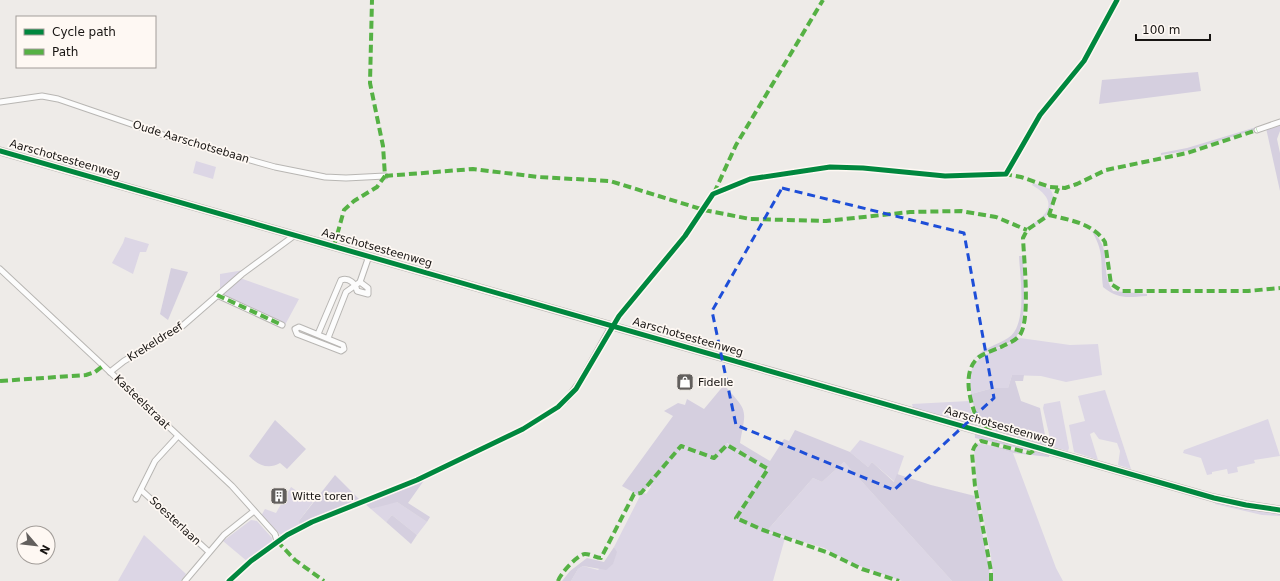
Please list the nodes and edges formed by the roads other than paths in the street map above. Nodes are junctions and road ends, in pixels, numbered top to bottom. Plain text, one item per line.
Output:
1 (0, 102) edge
2 (1280, 122) edge
3 (1257, 130) dead end
4 (0, 151) edge
5 (385, 176) dead end
6 (295, 235) junction
7 (369, 256) junction
8 (0, 269) edge
9 (358, 284) junction
10 (217, 296) junction
11 (282, 325) dead end
12 (612, 325) junction
13 (318, 334) junction
14 (328, 338) junction
15 (110, 372) junction
16 (566, 400) dead end
17 (178, 436) junction
18 (141, 490) junction
19 (136, 499) dead end
20 (1280, 510) edge
21 (254, 511) junction
22 (277, 541) dead end
23 (209, 552) junction
24 (185, 581) edge

1 - 5 street, Oude Aarschotsebaan
2 - 3 street
4 - 6 main road, Aarschotsesteenweg
6 - 7 main road, Aarschotsesteenweg
6 - 10 street, Krekeldreef
7 - 9 street
7 - 12 main road, Aarschotsesteenweg
8 - 15 street, Kasteelstraat
9 - 13 street
9 - 14 street
10 - 11 street
10 - 15 street, Krekeldreef
12 - 16 street
12 - 20 main road, Aarschotsesteenweg
13 - 14 street
13 - 14 street
15 - 17 street, Kasteelstraat
17 - 18 street, Soesterlaan
17 - 21 street, Kasteelstraat
18 - 19 street, Soesterlaan
18 - 23 street, Soesterlaan
21 - 22 street, Kasteelstraat
21 - 23 street
23 - 24 street

